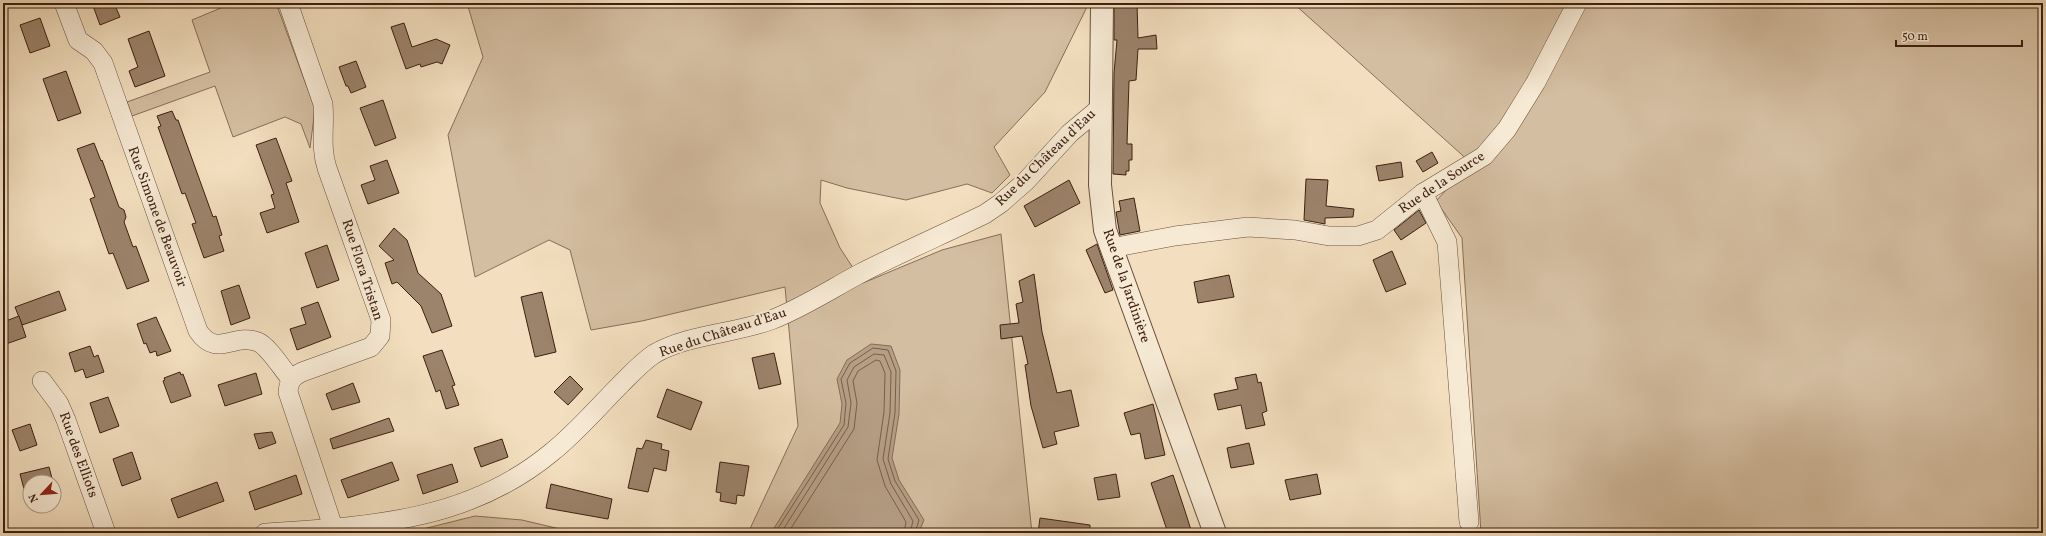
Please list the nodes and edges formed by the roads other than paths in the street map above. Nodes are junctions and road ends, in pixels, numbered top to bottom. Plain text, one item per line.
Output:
1 (64, 3) edge
2 (288, 3) edge
3 (1102, 3) edge
4 (1577, 3) edge
5 (1100, 108) junction
6 (1423, 193) junction
7 (1111, 248) junction
8 (291, 379) junction
9 (42, 381) dead end
10 (1469, 522) dead end
11 (334, 531) edge
12 (106, 533) edge
13 (265, 533) edge
14 (1215, 533) edge

1 - 8 street, Rue Simone de Beauvoir
2 - 8 street, Rue Flora Tristan
3 - 5 street, Rue de la Jardinière
4 - 6 street, Rue de la Source
5 - 7 street, Rue de la Jardinière
5 - 11 street, Rue du Château d'Eau
6 - 7 street, Rue de la Source
6 - 10 street
7 - 14 street, Rue de la Jardinière
8 - 11 street
9 - 12 street, Rue des Elliots
11 - 13 street, Rue du Château d'Eau

